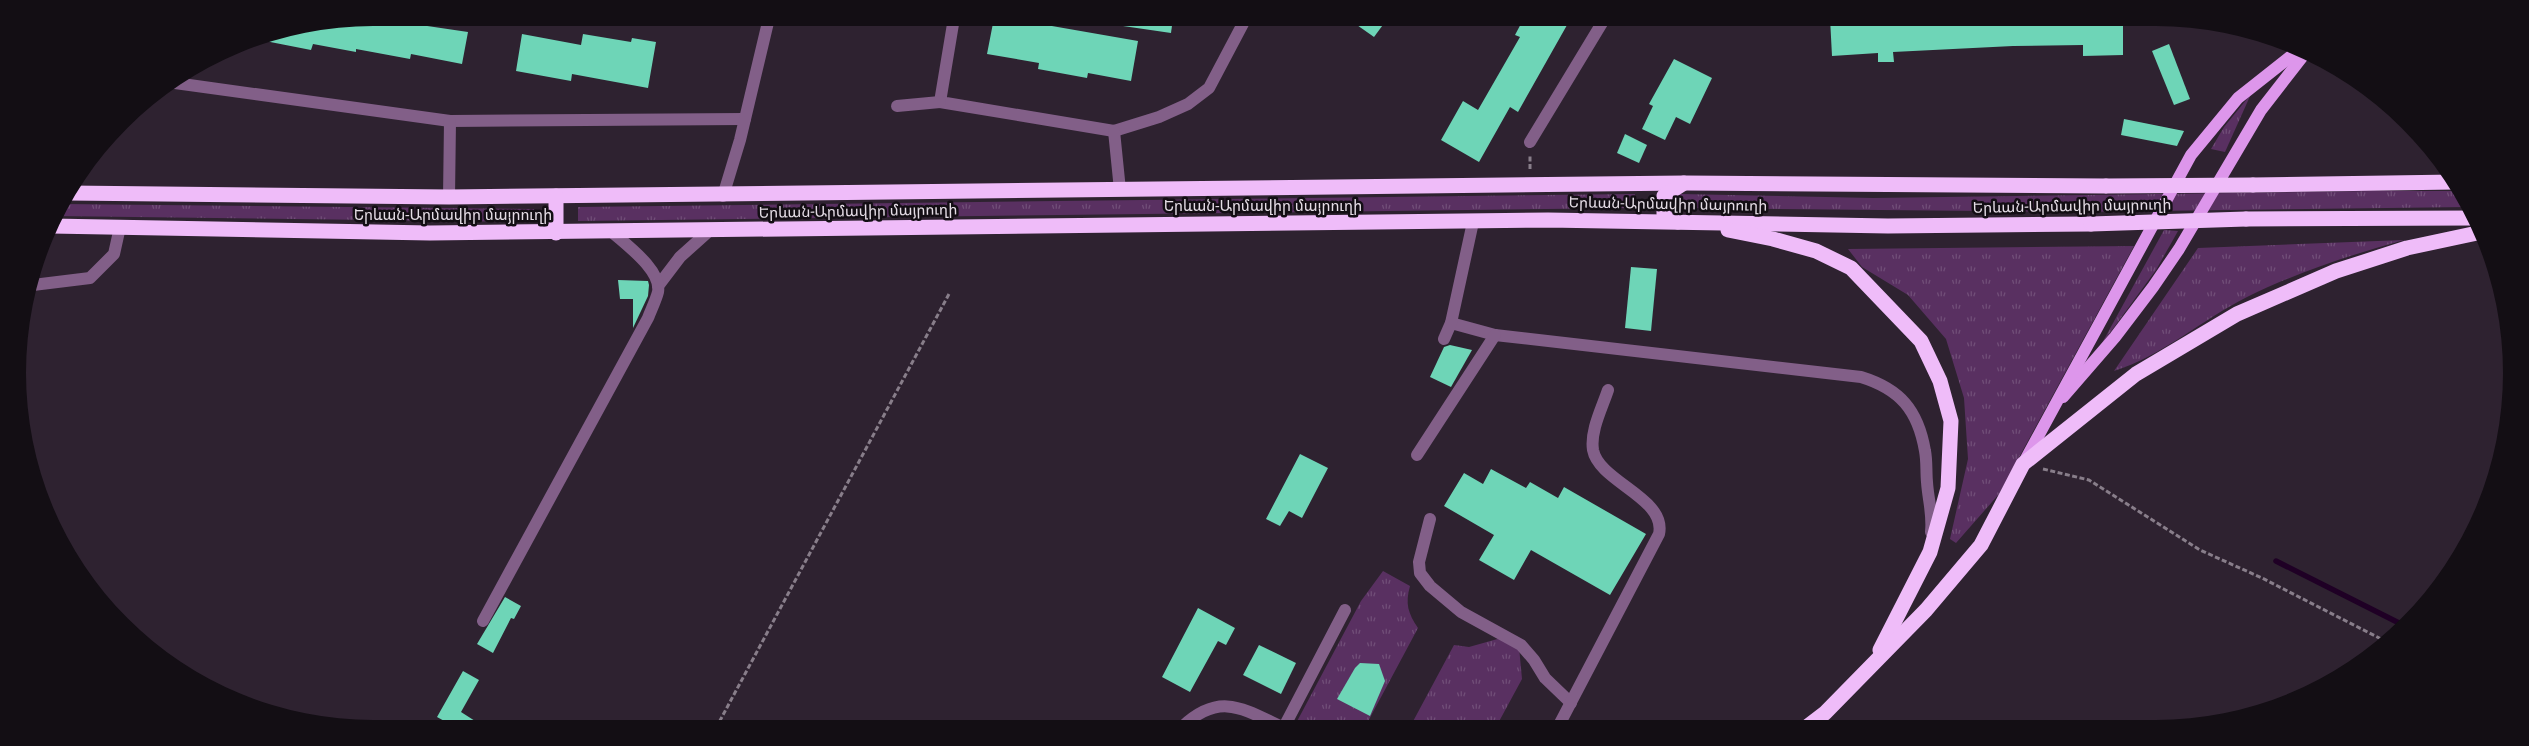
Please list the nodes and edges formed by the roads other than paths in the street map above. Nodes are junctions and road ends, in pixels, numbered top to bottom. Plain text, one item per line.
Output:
1 (767, 26) edge
2 (953, 26) edge
3 (1242, 26) edge
4 (1601, 26) edge
5 (2293, 55) edge
6 (2301, 58) edge
7 (182, 84) edge
8 (940, 102) junction
9 (897, 106) dead end
10 (745, 119) junction
11 (450, 121) junction
12 (1114, 131) junction
13 (1530, 142) road end
14 (2445, 182) edge
15 (1685, 183) junction
16 (1120, 190) junction
17 (77, 193) edge
18 (556, 196) junction
19 (723, 196) junction
20 (449, 197) junction
21 (2466, 218) edge
22 (1474, 222) junction
23 (1674, 222) junction
24 (59, 226) edge
25 (120, 227) junction
26 (611, 231) junction
27 (709, 231) junction
28 (556, 233) junction
29 (2473, 234) edge
30 (38, 283) edge
31 (658, 286) junction
32 (1451, 323) junction
33 (1495, 334) junction
34 (1444, 340) dead end
35 (1608, 390) dead end
36 (2049, 412) junction
37 (1417, 456) dead end
38 (2023, 464) junction
39 (1430, 519) dead end
40 (1930, 552) junction
41 (1345, 610) dead end
42 (484, 621) dead end
43 (1873, 665) junction
44 (1571, 703) junction
45 (1190, 720) edge
46 (1268, 720) edge
47 (1287, 720) edge
48 (1561, 720) edge
49 (1814, 720) edge

1 - 10 street
2 - 8 street
3 - 12 street
4 - 13 street
5 - 36 main road
6 - 36 main road
7 - 11 street
8 - 9 street
8 - 12 street
10 - 11 street
10 - 19 street
11 - 20 street
12 - 16 street
14 - 15 highway, Երևան-Արմավիր մայրուղի, bridge
15 - 16 highway, Երևան-Արմավիր մայրուղի
15 - 23 highway
16 - 19 highway, Երևան-Արմավիր մայրուղի
17 - 20 highway, Երևան-Արմավիր մայրուղի
18 - 19 highway, Երևան-Արմավիր մայրուղի
18 - 20 highway, Երևան-Արմավիր մայրուղի
18 - 28 highway
21 - 23 highway, Երևան-Արմավիր մայրուղի, bridge
22 - 23 highway, Երևան-Արմավիր մայրուղի
22 - 27 highway, Երևան-Արմավիր մայրուղի
22 - 32 street
23 - 40 highway
24 - 25 highway, Երևան-Արմավիր մայրուղի
25 - 28 highway, Երևան-Արմավիր մայրուղի
25 - 30 street
26 - 27 highway, Երևան-Արմավիր մայրուղի
26 - 28 highway, Երևան-Արմավիր մայրուղի
26 - 31 street
27 - 31 street
29 - 38 highway
31 - 42 street
32 - 33 street
32 - 34 street
33 - 37 street
33 - 40 street
35 - 44 street
36 - 38 main road
38 - 43 highway
39 - 44 street
40 - 43 highway
41 - 47 street
43 - 49 highway
44 - 48 street
45 - 46 street

